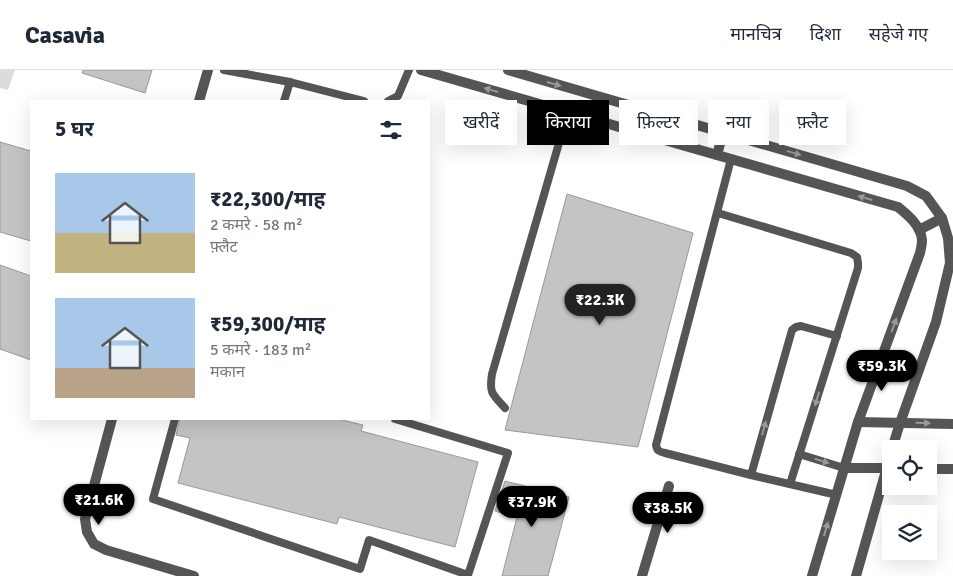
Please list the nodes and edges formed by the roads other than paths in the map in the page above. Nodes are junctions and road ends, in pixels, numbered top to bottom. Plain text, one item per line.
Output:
1 (208, 70) edge
2 (224, 70) edge
3 (409, 70) edge
4 (421, 70) edge
5 (508, 70) edge
6 (290, 82) junction
7 (199, 100) edge
8 (284, 100) edge
9 (360, 100) edge
10 (390, 100) edge
11 (527, 100) edge
12 (609, 124) edge
13 (708, 129) edge
14 (558, 145) edge
15 (720, 145) edge
16 (765, 145) edge
17 (717, 155) junction
18 (731, 159) junction
19 (718, 213) junction
20 (942, 218) junction
21 (919, 230) junction
22 (836, 336) junction
23 (505, 408) dead end
24 (112, 420) edge
25 (175, 420) edge
26 (398, 420) edge
27 (858, 422) junction
28 (900, 423) junction
29 (953, 424) edge
30 (895, 440) edge
31 (799, 454) junction
32 (844, 468) junction
33 (882, 468) edge
34 (937, 469) edge
35 (953, 469) edge
36 (751, 475) junction
37 (790, 484) junction
38 (669, 486) dead end
39 (882, 491) edge
40 (836, 495) junction
41 (194, 576) edge
42 (642, 576) edge
43 (812, 576) edge
44 (856, 576) edge

1 - 7 street
2 - 6 lane
3 - 10 lane
11 -> 4 street
5 -> 13 street
6 - 8 lane
6 - 9 lane
12 - 17 street
14 - 23 lane
15 - 17 street
16 -> 20 street
17 - 18 street
18 - 19 lane
21 -> 18 street
19 - 22 lane
19 - 36 lane
20 - 21 street
20 - 28 street
27 -> 21 street
22 -> 31 lane
36 -> 22 lane
24 - 41 street
25 - 26 lane
27 - 28 street
27 - 32 street
28 -> 29 street
28 - 30 street
31 -> 32 lane
31 - 37 lane
32 - 33 street
32 - 40 street
34 - 35 street
36 - 37 lane
37 - 40 lane
38 - 42 street
39 - 44 street
43 -> 40 street

